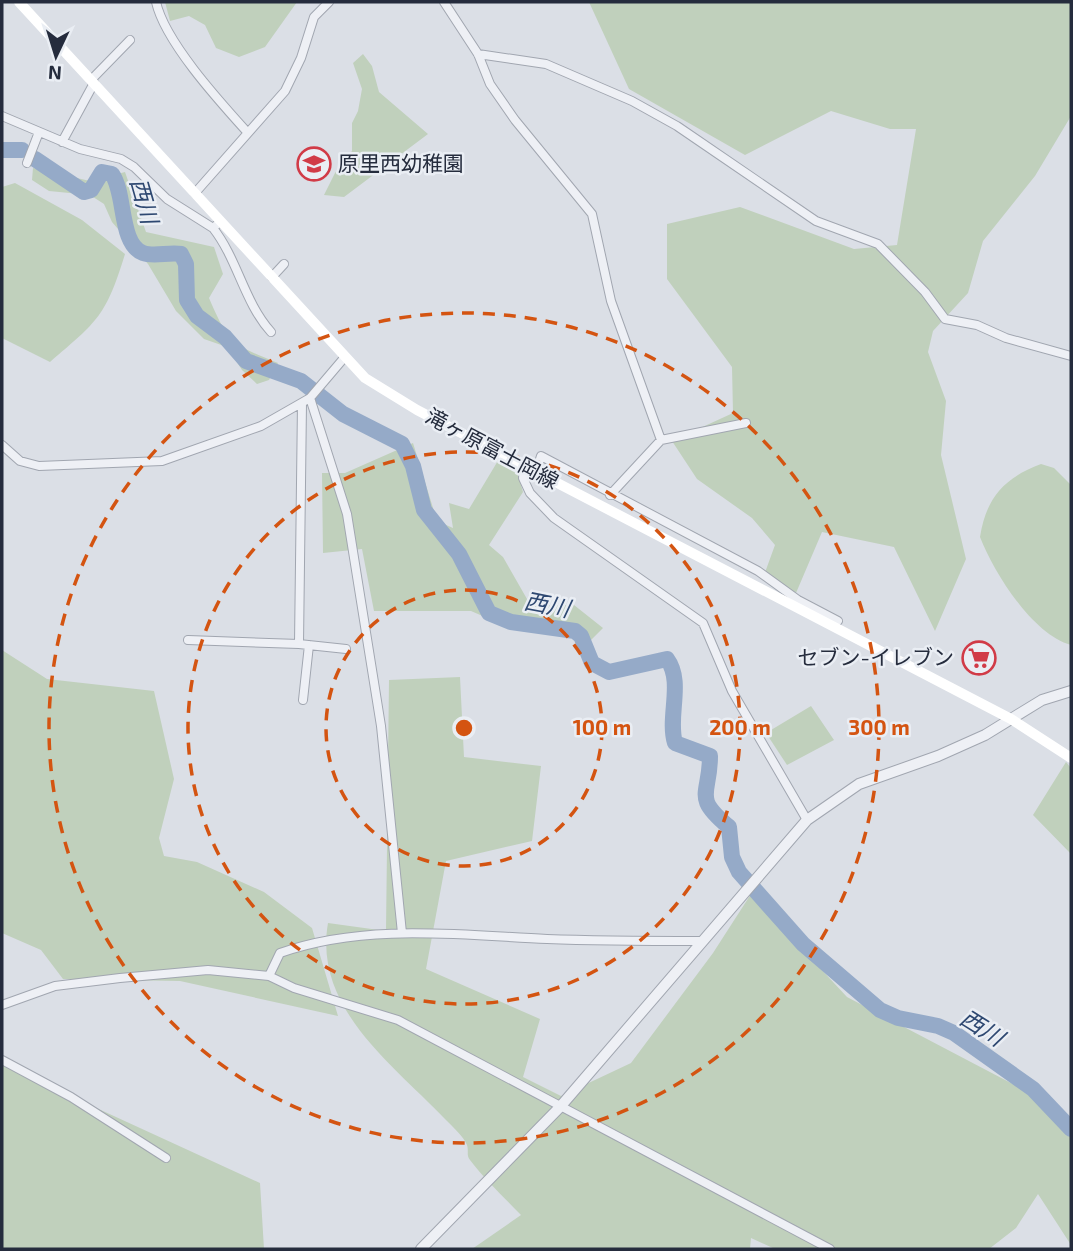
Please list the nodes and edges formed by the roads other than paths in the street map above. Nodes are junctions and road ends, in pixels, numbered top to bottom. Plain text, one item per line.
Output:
1 (19, 2) edge
2 (156, 2) edge
3 (329, 2) edge
4 (444, 2) edge
5 (130, 40) dead end
6 (478, 54) junction
7 (92, 82) junction
8 (2, 116) edge
9 (39, 132) junction
10 (248, 133) junction
11 (62, 142) junction
12 (27, 163) dead end
13 (195, 193) junction
14 (217, 225) junction
15 (284, 264) dead end
16 (272, 276) junction
17 (271, 332) dead end
18 (1071, 356) edge
19 (344, 358) junction
20 (306, 401) junction
21 (746, 423) dead end
22 (661, 440) junction
23 (2, 445) edge
24 (524, 466) junction
25 (536, 472) junction
26 (610, 495) junction
27 (838, 621) dead end
28 (188, 640) dead end
29 (299, 643) junction
30 (309, 645) junction
31 (346, 649) dead end
32 (1071, 691) edge
33 (303, 700) dead end
34 (1011, 719) junction
35 (1071, 758) edge
36 (807, 820) junction
37 (402, 933) junction
38 (703, 941) junction
39 (268, 975) junction
40 (2, 1005) edge
41 (2, 1060) edge
42 (560, 1107) junction
43 (166, 1158) dead end
44 (421, 1249) edge
45 (830, 1249) edge

1 - 7 main road, 滝ヶ原富士岡線
2 - 10 street
3 - 10 street
4 - 6 street
5 - 7 street
6 - 18 street
6 - 22 street
7 - 11 street
7 - 13 main road, 滝ヶ原富士岡線
8 - 9 street
9 - 11 street
9 - 12 street
10 - 13 street
11 - 14 street
13 - 14 main road, 滝ヶ原富士岡線
14 - 16 main road, 滝ヶ原富士岡線
14 - 17 street
15 - 16 street
16 - 19 main road, 滝ヶ原富士岡線
19 - 20 street
19 - 24 main road, 滝ヶ原富士岡線
20 - 23 street
20 - 29 street
20 - 37 street
21 - 22 street
22 - 26 street
24 - 25 main road, 滝ヶ原富士岡線
24 - 36 street
25 - 26 street
25 - 34 main road, 滝ヶ原富士岡線
26 - 27 street
28 - 29 street
29 - 30 street
30 - 31 street
30 - 33 street
32 - 34 street
34 - 35 main road, 滝ヶ原富士岡線
34 - 36 street
36 - 38 street
37 - 38 street
37 - 39 street
38 - 42 street
39 - 40 street
39 - 42 street
41 - 43 street
42 - 44 street
42 - 45 street

